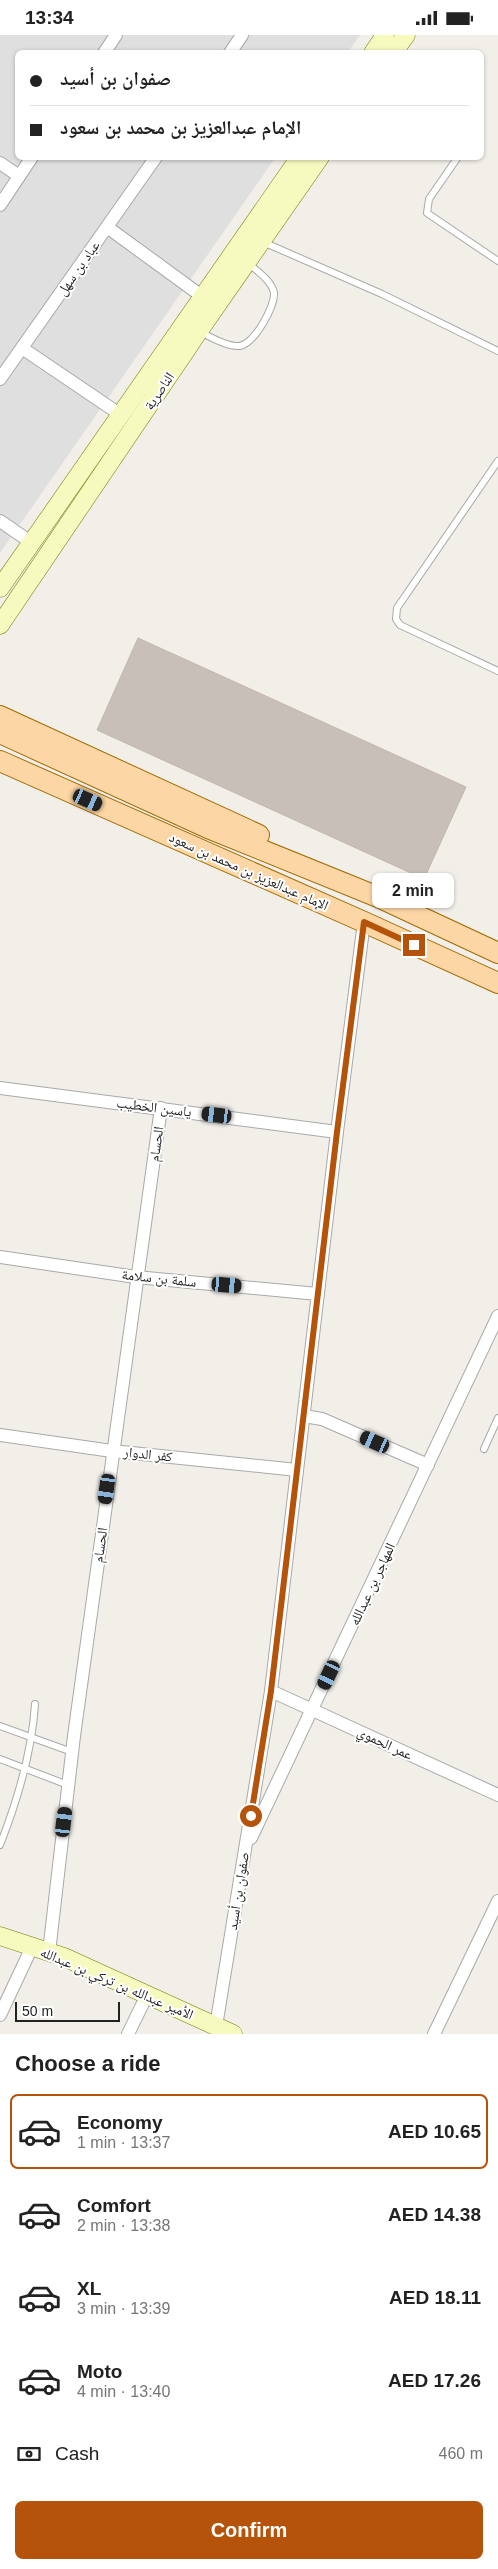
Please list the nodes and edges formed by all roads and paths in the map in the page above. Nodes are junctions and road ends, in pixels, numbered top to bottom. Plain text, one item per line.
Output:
1 (116, 35) edge
2 (242, 35) edge
3 (385, 35) edge
4 (405, 35) edge
5 (106, 50) edge
6 (232, 50) edge
7 (375, 50) edge
8 (396, 50) edge
9 (30, 160) edge
10 (154, 160) edge
11 (298, 160) edge
12 (318, 160) edge
13 (456, 160) edge
14 (0, 163) edge
15 (19, 176) junction
16 (0, 205) edge
17 (107, 227) junction
18 (262, 241) junction
19 (498, 261) edge
20 (247, 262) junction
21 (203, 297) junction
22 (199, 331) junction
23 (22, 348) junction
24 (498, 351) edge
25 (0, 379) edge
26 (120, 415) junction
27 (498, 461) edge
28 (0, 521) edge
29 (32, 543) junction
30 (0, 588) edge
31 (0, 625) edge
32 (498, 671) edge
33 (0, 716) edge
34 (0, 733) edge
35 (0, 761) edge
36 (378, 897) junction
37 (364, 922) junction
38 (498, 953) edge
39 (498, 983) edge
40 (0, 1091) edge
41 (161, 1108) junction
42 (337, 1132) junction
43 (0, 1257) edge
44 (136, 1277) junction
45 (318, 1294) junction
46 (498, 1316) edge
47 (304, 1417) junction
48 (498, 1418) edge
49 (0, 1435) edge
50 (484, 1449) dead end
51 (112, 1451) junction
52 (428, 1465) junction
53 (297, 1470) junction
54 (271, 1691) junction
55 (35, 1704) dead end
56 (313, 1709) junction
57 (0, 1726) edge
58 (33, 1738) junction
59 (72, 1752) junction
60 (0, 1759) edge
61 (26, 1769) junction
62 (68, 1785) junction
63 (498, 1795) edge
64 (0, 1845) edge
65 (245, 1852) junction
66 (498, 1901) edge
67 (0, 1936) edge
68 (32, 1947) junction
69 (49, 1952) junction
70 (148, 1995) junction
71 (0, 2015) edge
72 (216, 2026) junction
73 (128, 2034) edge
74 (233, 2034) edge
75 (434, 2034) edge

1 - 5 street
2 - 6 street
3 - 7 street
4 - 8 street
9 - 15 street
10 - 17 street, عباد بن سهل
11 - 21 street, الناصرية
12 - 18 street, الناصرية
13 - 19 lane
14 - 15 street
15 - 16 street
17 - 21 street
17 - 23 street, عباد بن سهل
18 - 20 street, الناصرية
18 - 24 lane
20 - 22 street, الناصرية
20 - 22 lane
21 - 26 street, الناصرية
22 - 31 street, الناصرية
23 - 25 street, عباد بن سهل
23 - 26 street
26 - 29 street, الناصرية
27 - 32 lane
28 - 29 street
29 - 30 street, الناصرية
33 - 36 main road
34 - 36 main road, الإمام عبدالعزيز بن محمد بن سعود
35 - 37 main road, الإمام عبدالعزيز بن محمد بن سعود
36 - 38 main road, الإمام عبدالعزيز بن محمد بن سعود
37 - 39 main road, الإمام عبدالعزيز بن محمد بن سعود
37 - 42 street, صفوان بن أسيد
40 - 41 street, ياسين الخطيب
41 - 42 street, ياسين الخطيب
41 - 44 street, الحسام
42 - 45 street, صفوان بن أسيد
43 - 44 street, سلمة بن سلامة
44 - 45 street, سلمة بن سلامة
44 - 51 street, الحسام
45 - 47 street, صفوان بن أسيد
46 - 52 street, المهاجر بن عبدالله
47 - 52 street
47 - 53 street, صفوان بن أسيد
48 - 50 lane
49 - 51 street, كفر الدوار
51 - 53 street, كفر الدوار
51 - 59 street, الحسام
52 - 56 street, المهاجر بن عبدالله
53 - 54 street, صفوان بن أسيد
54 - 56 street, عمر الحموي
54 - 65 street, صفوان بن أسيد
55 - 58 lane
56 - 63 street, عمر الحموي
56 - 65 street, المهاجر بن عبدالله
57 - 58 lane
58 - 59 lane
58 - 61 lane
59 - 62 street, الحسام
60 - 61 lane
61 - 62 lane
61 - 64 lane
62 - 69 street, الحسام
65 - 72 street, صفوان بن أسيد
66 - 75 street
67 - 68 street, الأمير عبدالله بن تركي بن عبدالله
68 - 69 street, الأمير عبدالله بن تركي بن عبدالله
68 - 71 street
69 - 70 street, الأمير عبدالله بن تركي بن عبدالله
70 - 72 street, الأمير عبدالله بن تركي بن عبدالله
70 - 73 street
72 - 74 street, الأمير عبدالله بن تركي بن عبدالله

